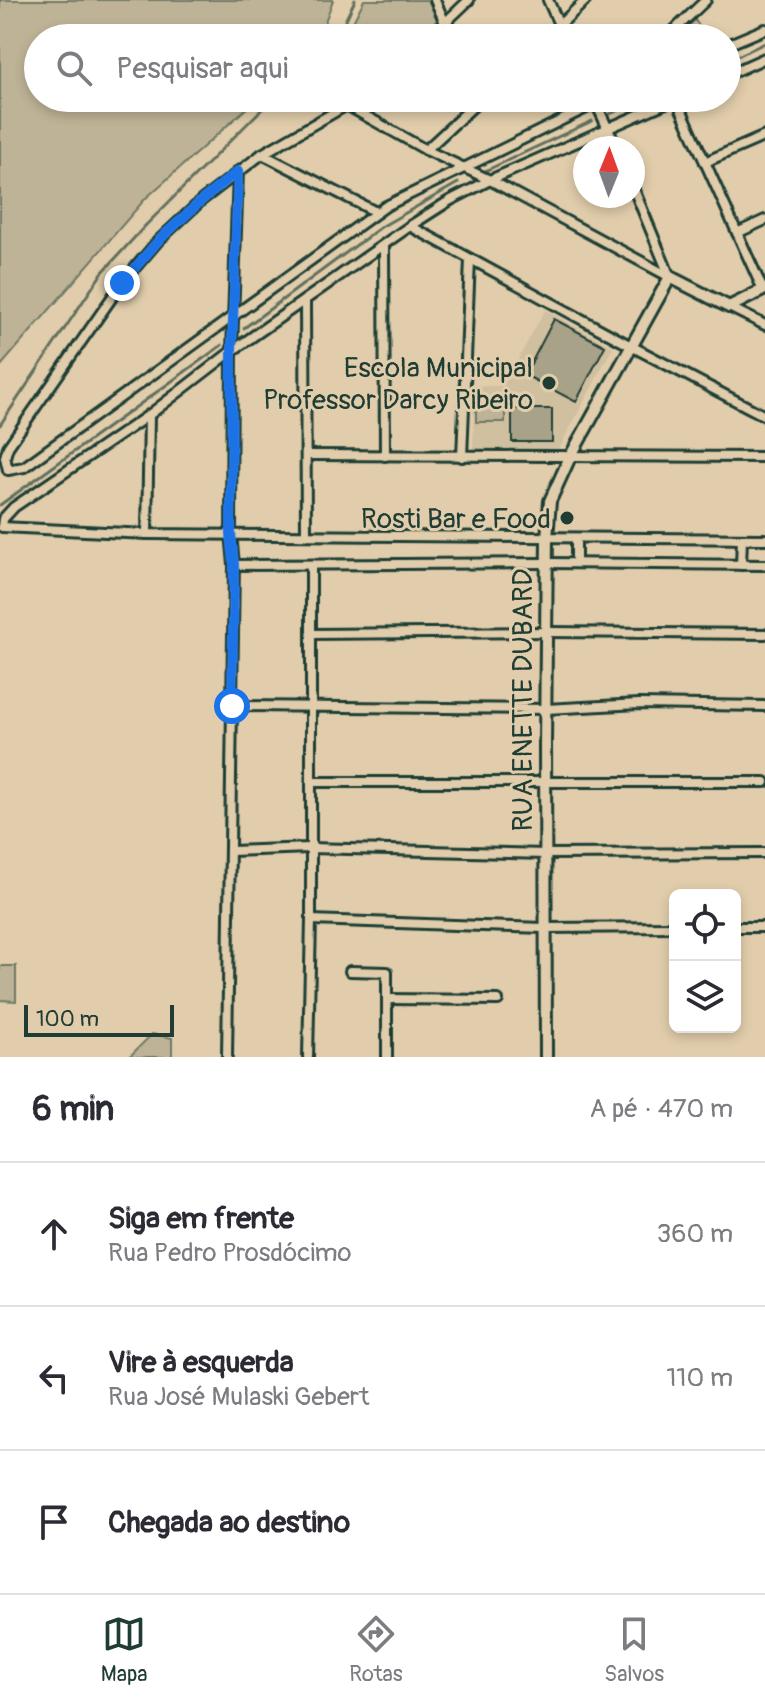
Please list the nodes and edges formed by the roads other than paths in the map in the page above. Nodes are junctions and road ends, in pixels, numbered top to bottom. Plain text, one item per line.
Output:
1 (435, 0) edge
2 (469, 0) edge
3 (548, 0) edge
4 (586, 0) edge
5 (706, 0) edge
6 (445, 23) joint
7 (558, 24) edge
8 (561, 24) edge
9 (681, 24) edge
10 (765, 29) edge
11 (741, 39) edge
12 (765, 58) edge
13 (741, 69) edge
14 (337, 112) edge
15 (359, 112) edge
16 (467, 112) edge
17 (574, 112) edge
18 (604, 112) edge
19 (646, 112) edge
20 (683, 112) edge
21 (609, 129) junction
22 (612, 136) edge
23 (765, 136) edge
24 (426, 150) junction
25 (262, 154) junction
26 (705, 162) junction
27 (463, 168) junction
28 (238, 171) junction
29 (490, 180) junction
30 (642, 208) edge
31 (376, 212) junction
32 (765, 220) edge
33 (410, 226) junction
34 (737, 233) junction
35 (384, 245) junction
36 (470, 259) junction
37 (670, 277) junction
38 (764, 290) edge
39 (305, 300) junction
40 (729, 307) junction
41 (234, 316) junction
42 (765, 325) edge
43 (631, 346) junction
44 (232, 351) junction
45 (149, 415) junction
46 (765, 416) edge
47 (307, 455) junction
48 (385, 456) junction
49 (462, 457) junction
50 (570, 457) junction
51 (765, 457) edge
52 (2, 527) edge
53 (231, 533) junction
54 (147, 534) junction
55 (306, 534) junction
56 (547, 538) junction
57 (576, 538) junction
58 (742, 539) junction
59 (765, 539) edge
60 (547, 563) junction
61 (576, 563) junction
62 (234, 565) junction
63 (311, 565) junction
64 (741, 565) junction
65 (765, 565) edge
66 (547, 632) junction
67 (311, 634) junction
68 (765, 634) edge
69 (232, 706) junction
70 (765, 706) edge
71 (311, 708) junction
72 (546, 709) junction
73 (311, 782) junction
74 (765, 782) edge
75 (545, 783) junction
76 (309, 848) junction
77 (231, 851) junction
78 (765, 853) edge
79 (545, 854) junction
80 (311, 920) junction
81 (669, 927) edge
82 (741, 927) edge
83 (765, 927) edge
84 (544, 928) junction
85 (350, 971) dead end
86 (387, 999) junction
87 (498, 1000) dead end
88 (227, 1057) edge
89 (308, 1057) edge
90 (387, 1057) edge
91 (546, 1057) edge

1 - 6 street
2 - 6 street
3 - 7 street
4 - 8 street
5 - 9 street
10 - 11 street
12 - 13 street
14 - 25 street
15 - 24 street
16 - 24 street
17 - 27 street
18 - 21 street
19 - 21 street
20 - 26 street
21 - 22 street
21 - 29 street
23 - 26 street
24 - 27 street
25 - 28 street
25 - 31 street
26 - 34 street
27 - 29 street
27 - 31 street
28 - 41 street
28 - 41 street
29 - 33 street
29 - 37 street
30 - 37 street
31 - 41 street
32 - 34 street
33 - 35 street
33 - 36 street
34 - 38 street
35 - 39 street
35 - 48 street
36 - 43 street
36 - 49 street
37 - 40 street
37 - 43 street, RUA ENETTE DUBARD
38 - 40 street
39 - 44 street
39 - 47 street
40 - 42 street
41 - 44 street
43 - 46 street
43 - 50 street, RUA ENETTE DUBARD
44 - 45 street
44 - 53 street
45 - 52 street
45 - 54 street
47 - 48 street
47 - 55 street
48 - 49 street
49 - 50 street
50 - 51 street
50 - 56 street, RUA ENETTE DUBARD
52 - 54 street
53 - 54 street
53 - 55 street
53 - 62 street
55 - 56 street
56 - 57 street
56 - 60 street, RUA ENETTE DUBARD
57 - 58 street
57 - 61 street
58 - 59 street
58 - 64 street
60 - 61 street
60 - 63 street
60 - 66 street, RUA ENETTE DUBARD
61 - 64 street
62 - 63 street
62 - 69 street
63 - 67 street
64 - 65 street
66 - 67 street
66 - 68 street
66 - 72 street, RUA ENETTE DUBARD
67 - 71 street
69 - 71 street
69 - 77 street
70 - 72 street
71 - 72 street
71 - 73 street
72 - 75 street, RUA ENETTE DUBARD
73 - 75 street
73 - 76 street
74 - 75 street
75 - 79 street, RUA ENETTE DUBARD
76 - 77 street
76 - 79 street
76 - 80 street
77 - 88 street
78 - 79 street
79 - 84 street, RUA ENETTE DUBARD
80 - 84 street
80 - 89 street
81 - 84 street
82 - 83 street
84 - 91 street, RUA ENETTE DUBARD
85 - 86 street
86 - 87 street
86 - 90 street

